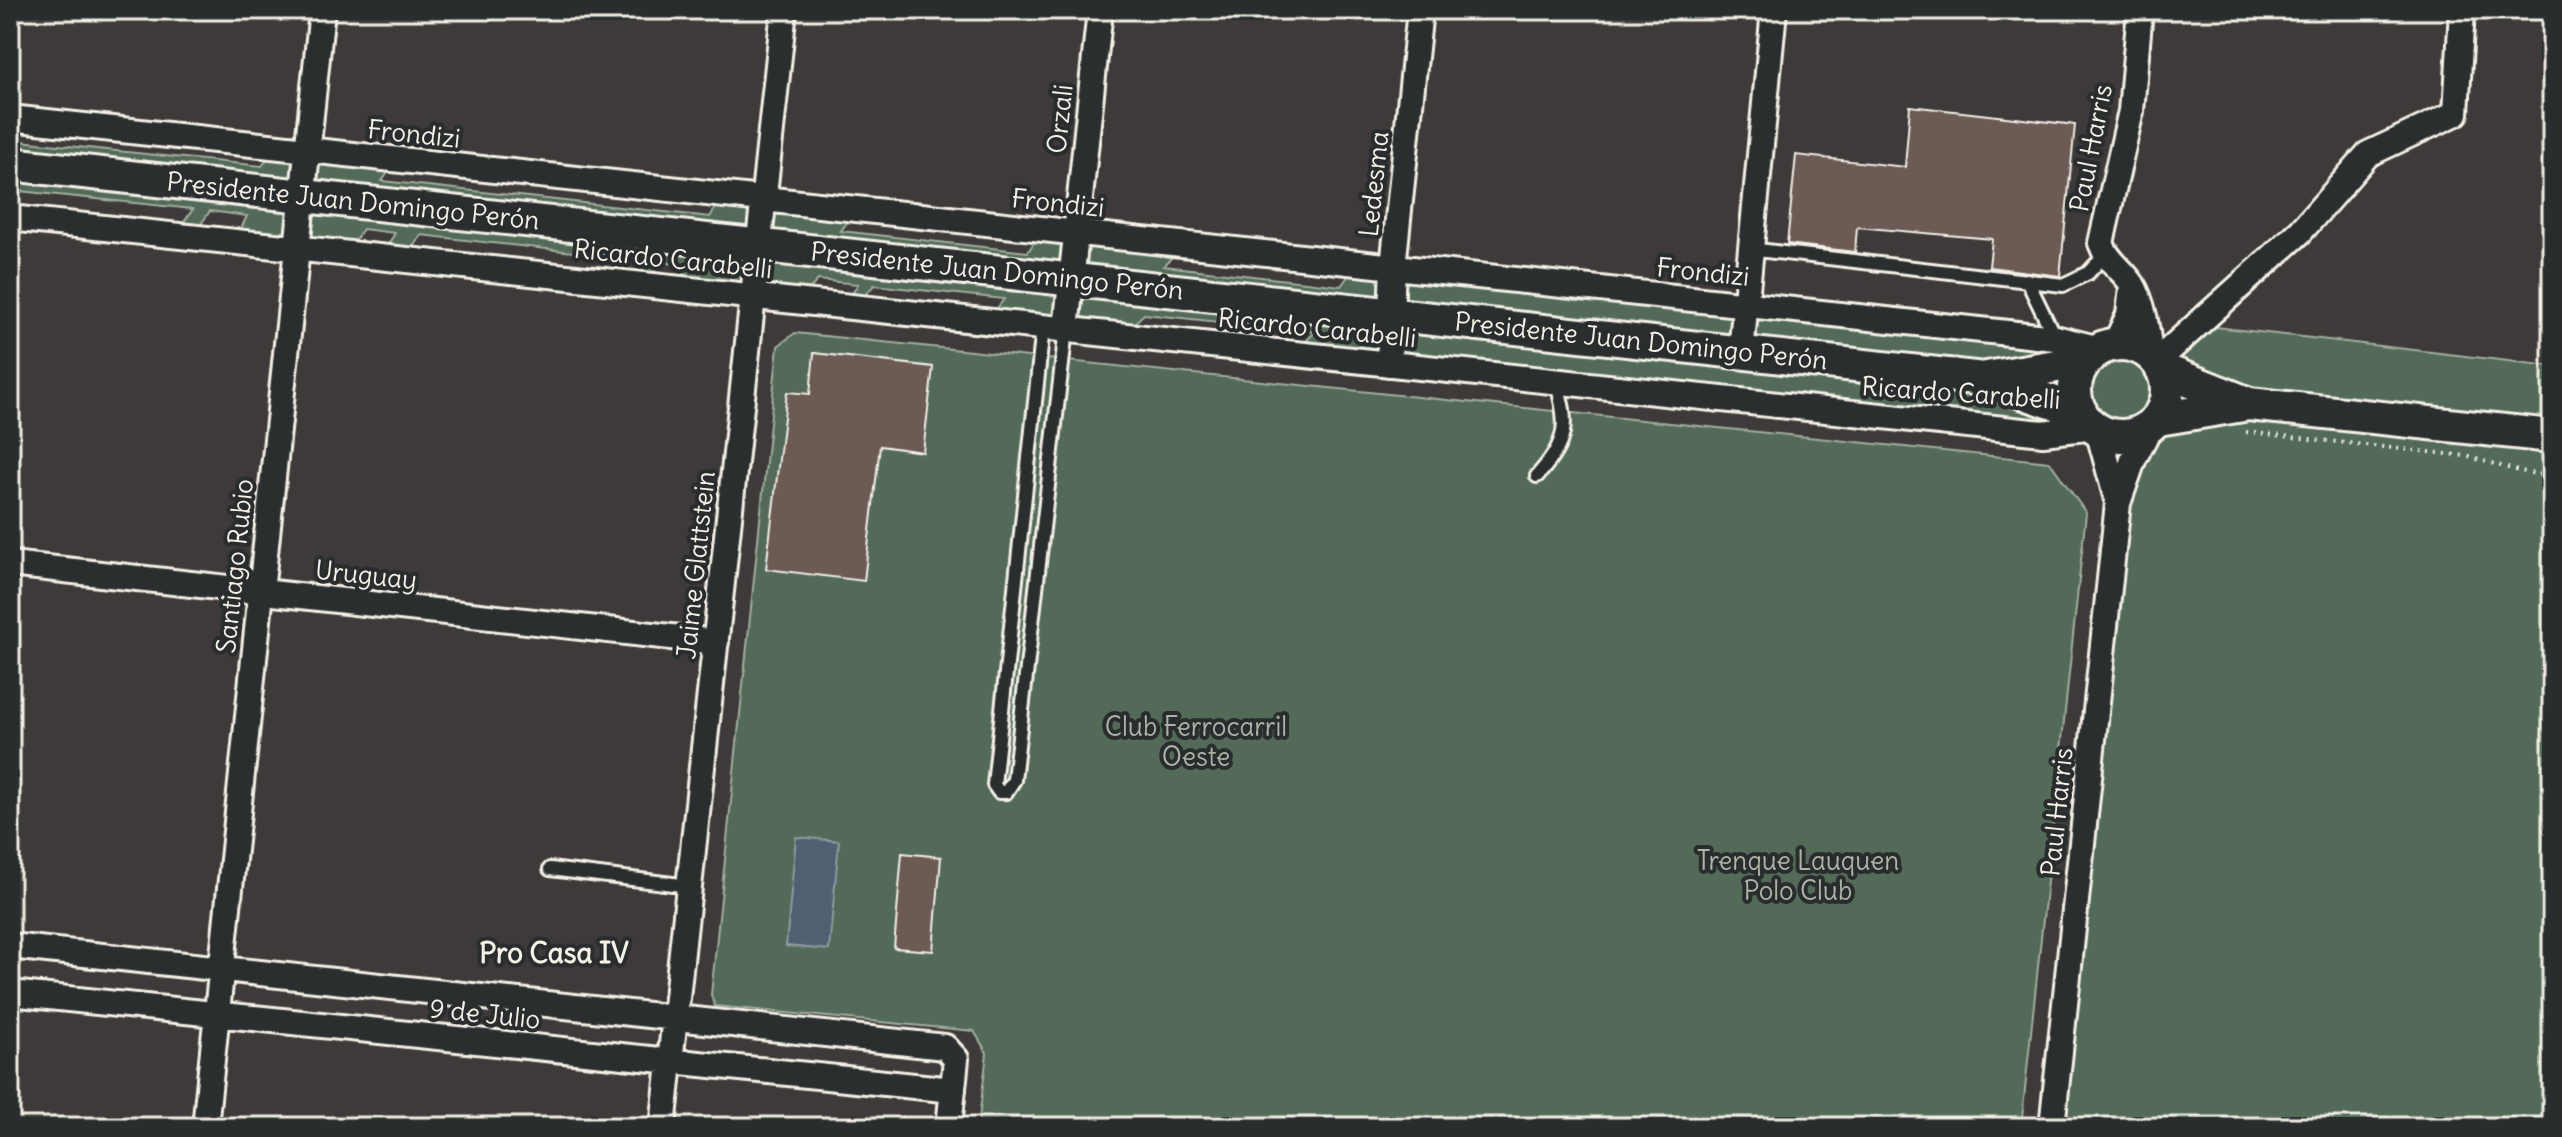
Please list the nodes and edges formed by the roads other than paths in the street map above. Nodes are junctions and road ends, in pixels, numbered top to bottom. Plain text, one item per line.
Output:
1 (322, 10) edge
2 (784, 10) edge
3 (1100, 10) edge
4 (1420, 10) edge
5 (1774, 10) edge
6 (2462, 10) edge
7 (2132, 11) edge
8 (10, 118) edge
9 (308, 151) junction
10 (10, 164) edge
11 (303, 195) junction
12 (763, 200) junction
13 (10, 218) edge
14 (1076, 233) junction
15 (758, 245) junction
16 (297, 247) junction
17 (1749, 249) junction
18 (2105, 255) junction
19 (1393, 267) junction
20 (1071, 279) junction
21 (2027, 280) junction
22 (2133, 285) junction
23 (753, 296) junction
24 (1745, 305) junction
25 (1391, 314) junction
26 (1054, 328) junction
27 (2055, 338) junction
28 (2100, 351) junction
29 (1741, 352) junction
30 (2157, 361) junction
31 (1389, 364) junction
32 (1984, 379) junction
33 (1556, 381) junction
34 (2246, 418) junction
35 (2091, 423) junction
36 (2154, 423) junction
37 (2552, 436) edge
38 (1537, 476) dead end
39 (2118, 503) junction
40 (10, 564) edge
41 (261, 592) junction
42 (716, 642) junction
43 (550, 869) dead end
44 (689, 886) junction
45 (10, 946) edge
46 (221, 968) junction
47 (10, 993) edge
48 (216, 1015) junction
49 (675, 1017) junction
50 (671, 1061) junction
51 (953, 1090) junction
52 (205, 1127) edge
53 (663, 1127) edge
54 (949, 1127) edge
55 (2052, 1127) edge

1 - 9 street, Santiago Rubio
2 - 12 street, Jaime Glattstein
3 - 14 street, Orzali
4 - 19 street, Ledesma
5 - 17 street
6 - 30 street
7 - 18 street, Paul Harris
8 - 9 street, Frondizi
9 - 11 street, Santiago Rubio
9 - 12 street, Frondizi
10 - 11 main road, Presidente Juan Domingo Perón
11 - 15 main road, Presidente Juan Domingo Perón
11 - 16 street, Santiago Rubio
12 - 14 street, Frondizi
12 - 15 street, Jaime Glattstein
13 - 16 street, Ricardo Carabelli
14 - 19 street, Frondizi
14 - 20 street, Orzali
15 - 20 main road, Presidente Juan Domingo Perón
15 - 23 street, Jaime Glattstein
16 - 23 street, Ricardo Carabelli
16 - 41 street, Santiago Rubio
17 - 21 lane
17 - 24 street
18 - 21 lane
18 - 22 street
19 - 24 street, Frondizi
19 - 25 street, Ledesma
20 - 25 main road, Presidente Juan Domingo Perón
20 - 26 street, Orzali
21 - 27 lane
22 - 28 street
22 - 30 street
23 - 26 street, Ricardo Carabelli
23 - 42 street, Jaime Glattstein
24 - 27 street, Frondizi
24 - 29 street
25 - 29 main road, Presidente Juan Domingo Perón
25 - 31 street, Ledesma
26 - 26 lane
26 - 31 street, Ricardo Carabelli
27 - 28 street, Frondizi
28 - 30 main road
28 - 32 main road, Presidente Juan Domingo Perón
28 - 35 main road
29 - 32 main road, Presidente Juan Domingo Perón
30 - 34 main road
30 - 36 main road
31 - 33 street, Ricardo Carabelli
32 - 35 main road, Presidente Juan Domingo Perón
33 - 35 street, Ricardo Carabelli
33 - 38 lane
34 - 36 main road
34 - 37 main road
35 - 36 main road
35 - 39 street, Paul Harris
36 - 39 street, Paul Harris
39 - 55 street, Paul Harris
40 - 41 street, Uruguay
41 - 42 street, Uruguay
41 - 46 street, Santiago Rubio
42 - 44 street, Jaime Glattstein
43 - 44 lane
44 - 49 street, Jaime Glattstein
45 - 46 street, 9 de Julio
46 - 48 street, Santiago Rubio
46 - 49 street, 9 de Julio
47 - 48 street, 9 de Julio
48 - 50 street, 9 de Julio
48 - 52 street, Santiago Rubio
49 - 50 street, Jaime Glattstein
49 - 51 street, 9 de Julio
50 - 51 street, 9 de Julio
50 - 53 street, Jaime Glattstein
51 - 54 street

